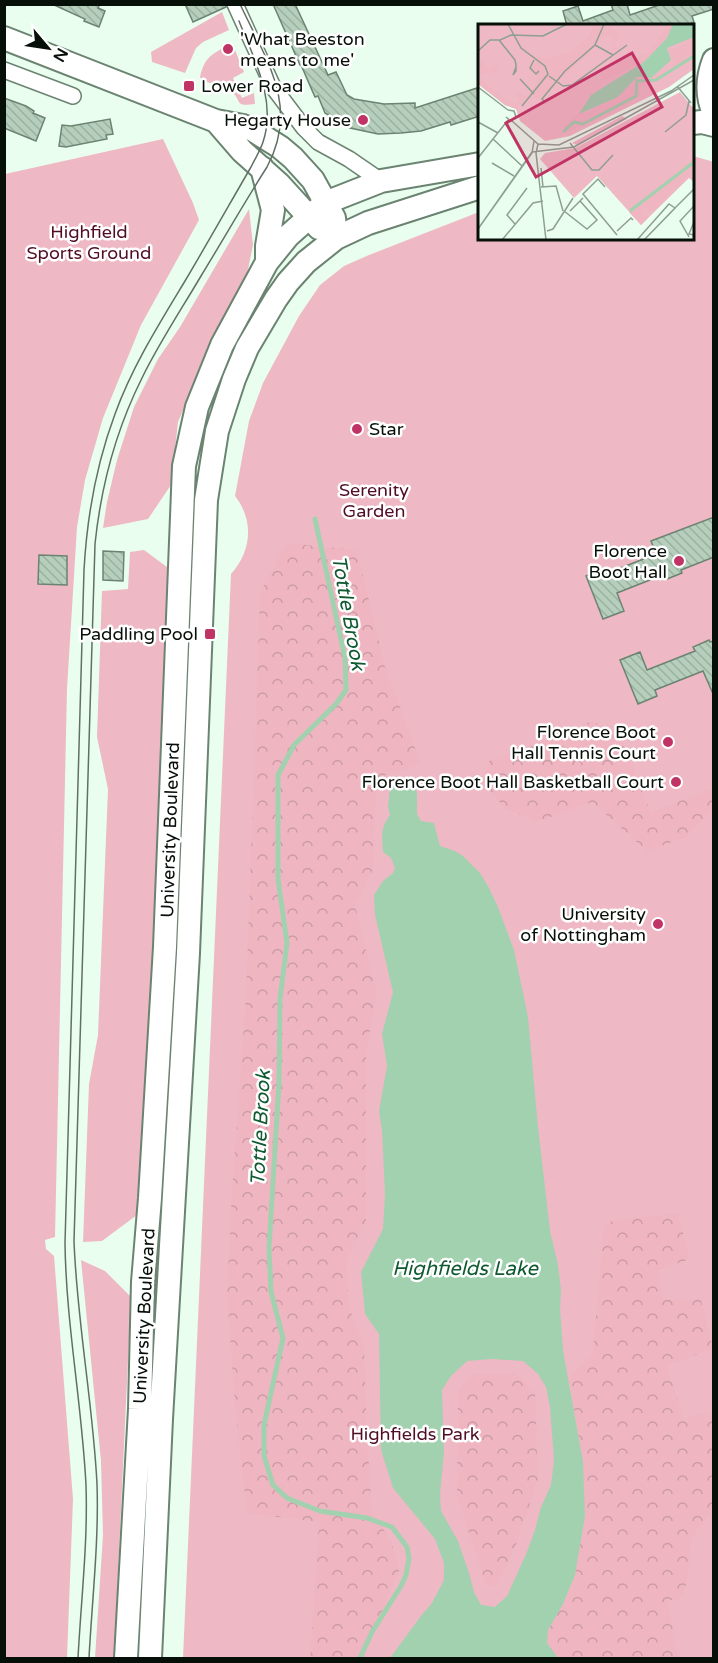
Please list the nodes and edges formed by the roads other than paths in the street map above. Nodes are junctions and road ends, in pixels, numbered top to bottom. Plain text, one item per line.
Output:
1 (235, 4) edge
2 (4, 38) edge
3 (4, 70) edge
4 (705, 73) edge
5 (73, 96) dead end
6 (714, 113) edge
7 (216, 121) junction
8 (694, 123) edge
9 (714, 125) edge
10 (478, 164) edge
11 (262, 168) junction
12 (381, 182) junction
13 (478, 188) edge
14 (317, 210) junction
15 (336, 238) junction
16 (267, 262) junction
17 (126, 1659) edge
18 (150, 1659) edge

1 - 12 street
2 - 7 main road
3 - 5 street
4 - 6 main road
7 - 11 main road
7 - 14 main road
8 - 9 main road
10 - 12 main road, University Boulevard
11 - 14 main road
11 - 16 main road
12 - 14 main road, University Boulevard
13 - 15 main road, University Boulevard
14 - 15 main road
14 - 16 main road, University Boulevard
15 - 18 main road, University Boulevard
16 - 17 main road, University Boulevard

